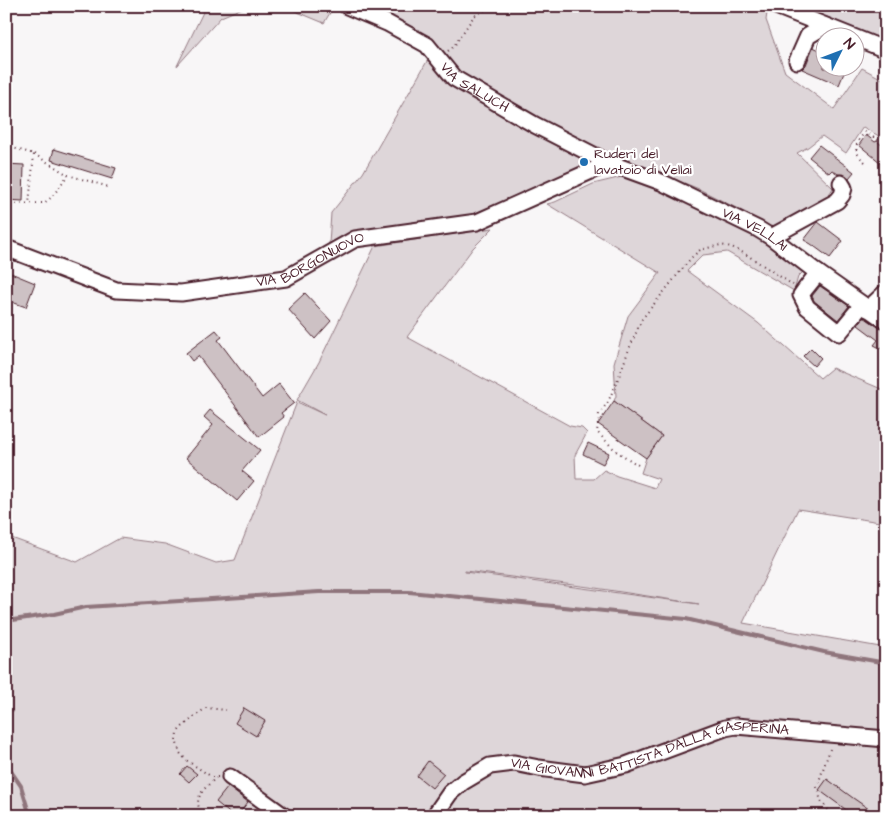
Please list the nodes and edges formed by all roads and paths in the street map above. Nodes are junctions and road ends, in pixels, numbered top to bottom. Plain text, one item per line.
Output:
1 (347, 6) edge
2 (492, 6) edge
3 (776, 6) edge
4 (825, 26) junction
5 (886, 50) edge
6 (439, 60) junction
7 (797, 61) dead end
8 (886, 145) edge
9 (6, 146) edge
10 (34, 154) junction
11 (865, 162) dead end
12 (609, 163) junction
13 (68, 175) junction
14 (841, 183) dead end
15 (109, 187) dead end
16 (6, 204) edge
17 (29, 204) junction
18 (771, 237) junction
19 (6, 248) edge
20 (818, 273) junction
21 (803, 291) junction
22 (886, 292) edge
23 (865, 307) junction
24 (886, 321) edge
25 (638, 465) dead end
26 (226, 710) dead end
27 (835, 734) junction
28 (886, 739) edge
29 (224, 777) junction
30 (202, 816) edge
31 (284, 816) edge
32 (434, 816) edge
33 (833, 816) edge

1 - 6 street, VIA SALUCH
2 - 6 path
3 - 4 street
4 - 5 street
4 - 7 street
6 - 12 street, VIA SALUCH
8 - 11 path
9 - 10 path
10 - 13 path
10 - 17 path
12 - 18 street, VIA VELLAI
12 - 19 street, VIA BORGONUOVO
13 - 15 path
13 - 17 path
14 - 18 street
16 - 17 path
18 - 20 street, VIA VELLAI
20 - 21 street
20 - 23 street, VIA VELLAI
21 - 23 street
21 - 25 path
22 - 23 street
23 - 24 street, VIA VELLAI
26 - 29 path
27 - 28 street, VIA GIOVANNI BATTISTA DALLA GASPERINA
27 - 32 street, VIA GIOVANNI BATTISTA DALLA GASPERINA
27 - 33 path
29 - 30 path
29 - 31 street

